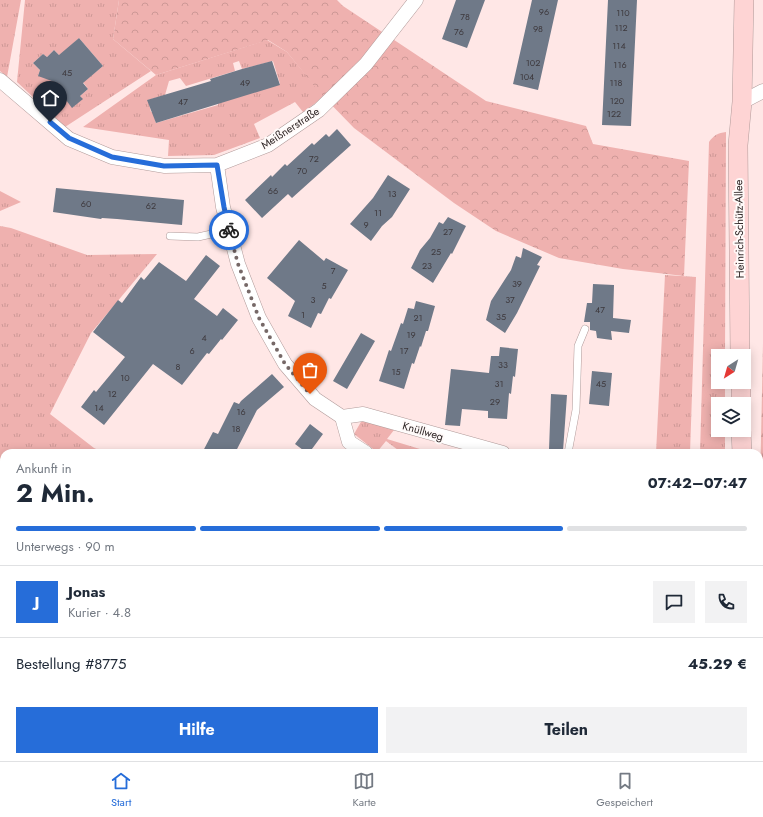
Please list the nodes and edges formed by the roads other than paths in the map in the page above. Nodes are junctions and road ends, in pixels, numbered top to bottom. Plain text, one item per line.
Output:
1 (416, 0) edge
2 (744, 0) edge
3 (0, 80) edge
4 (763, 91) edge
5 (742, 102) junction
6 (217, 165) junction
7 (229, 230) junction
8 (170, 236) dead end
9 (585, 330) dead end
10 (740, 349) edge
11 (342, 417) junction
12 (741, 437) edge
13 (360, 449) edge
14 (489, 449) edge
15 (569, 449) edge
16 (742, 449) edge

1 - 6 street, Meißnerstraße
2 - 5 main road, Heinrich-Schütz-Allee
3 - 6 street, Meißnerstraße
4 - 5 street
5 - 10 main road, Heinrich-Schütz-Allee
6 - 7 street
7 - 8 lane
7 - 11 street
9 - 15 lane
11 - 13 street
11 - 14 street, Knüllweg
12 - 16 main road

